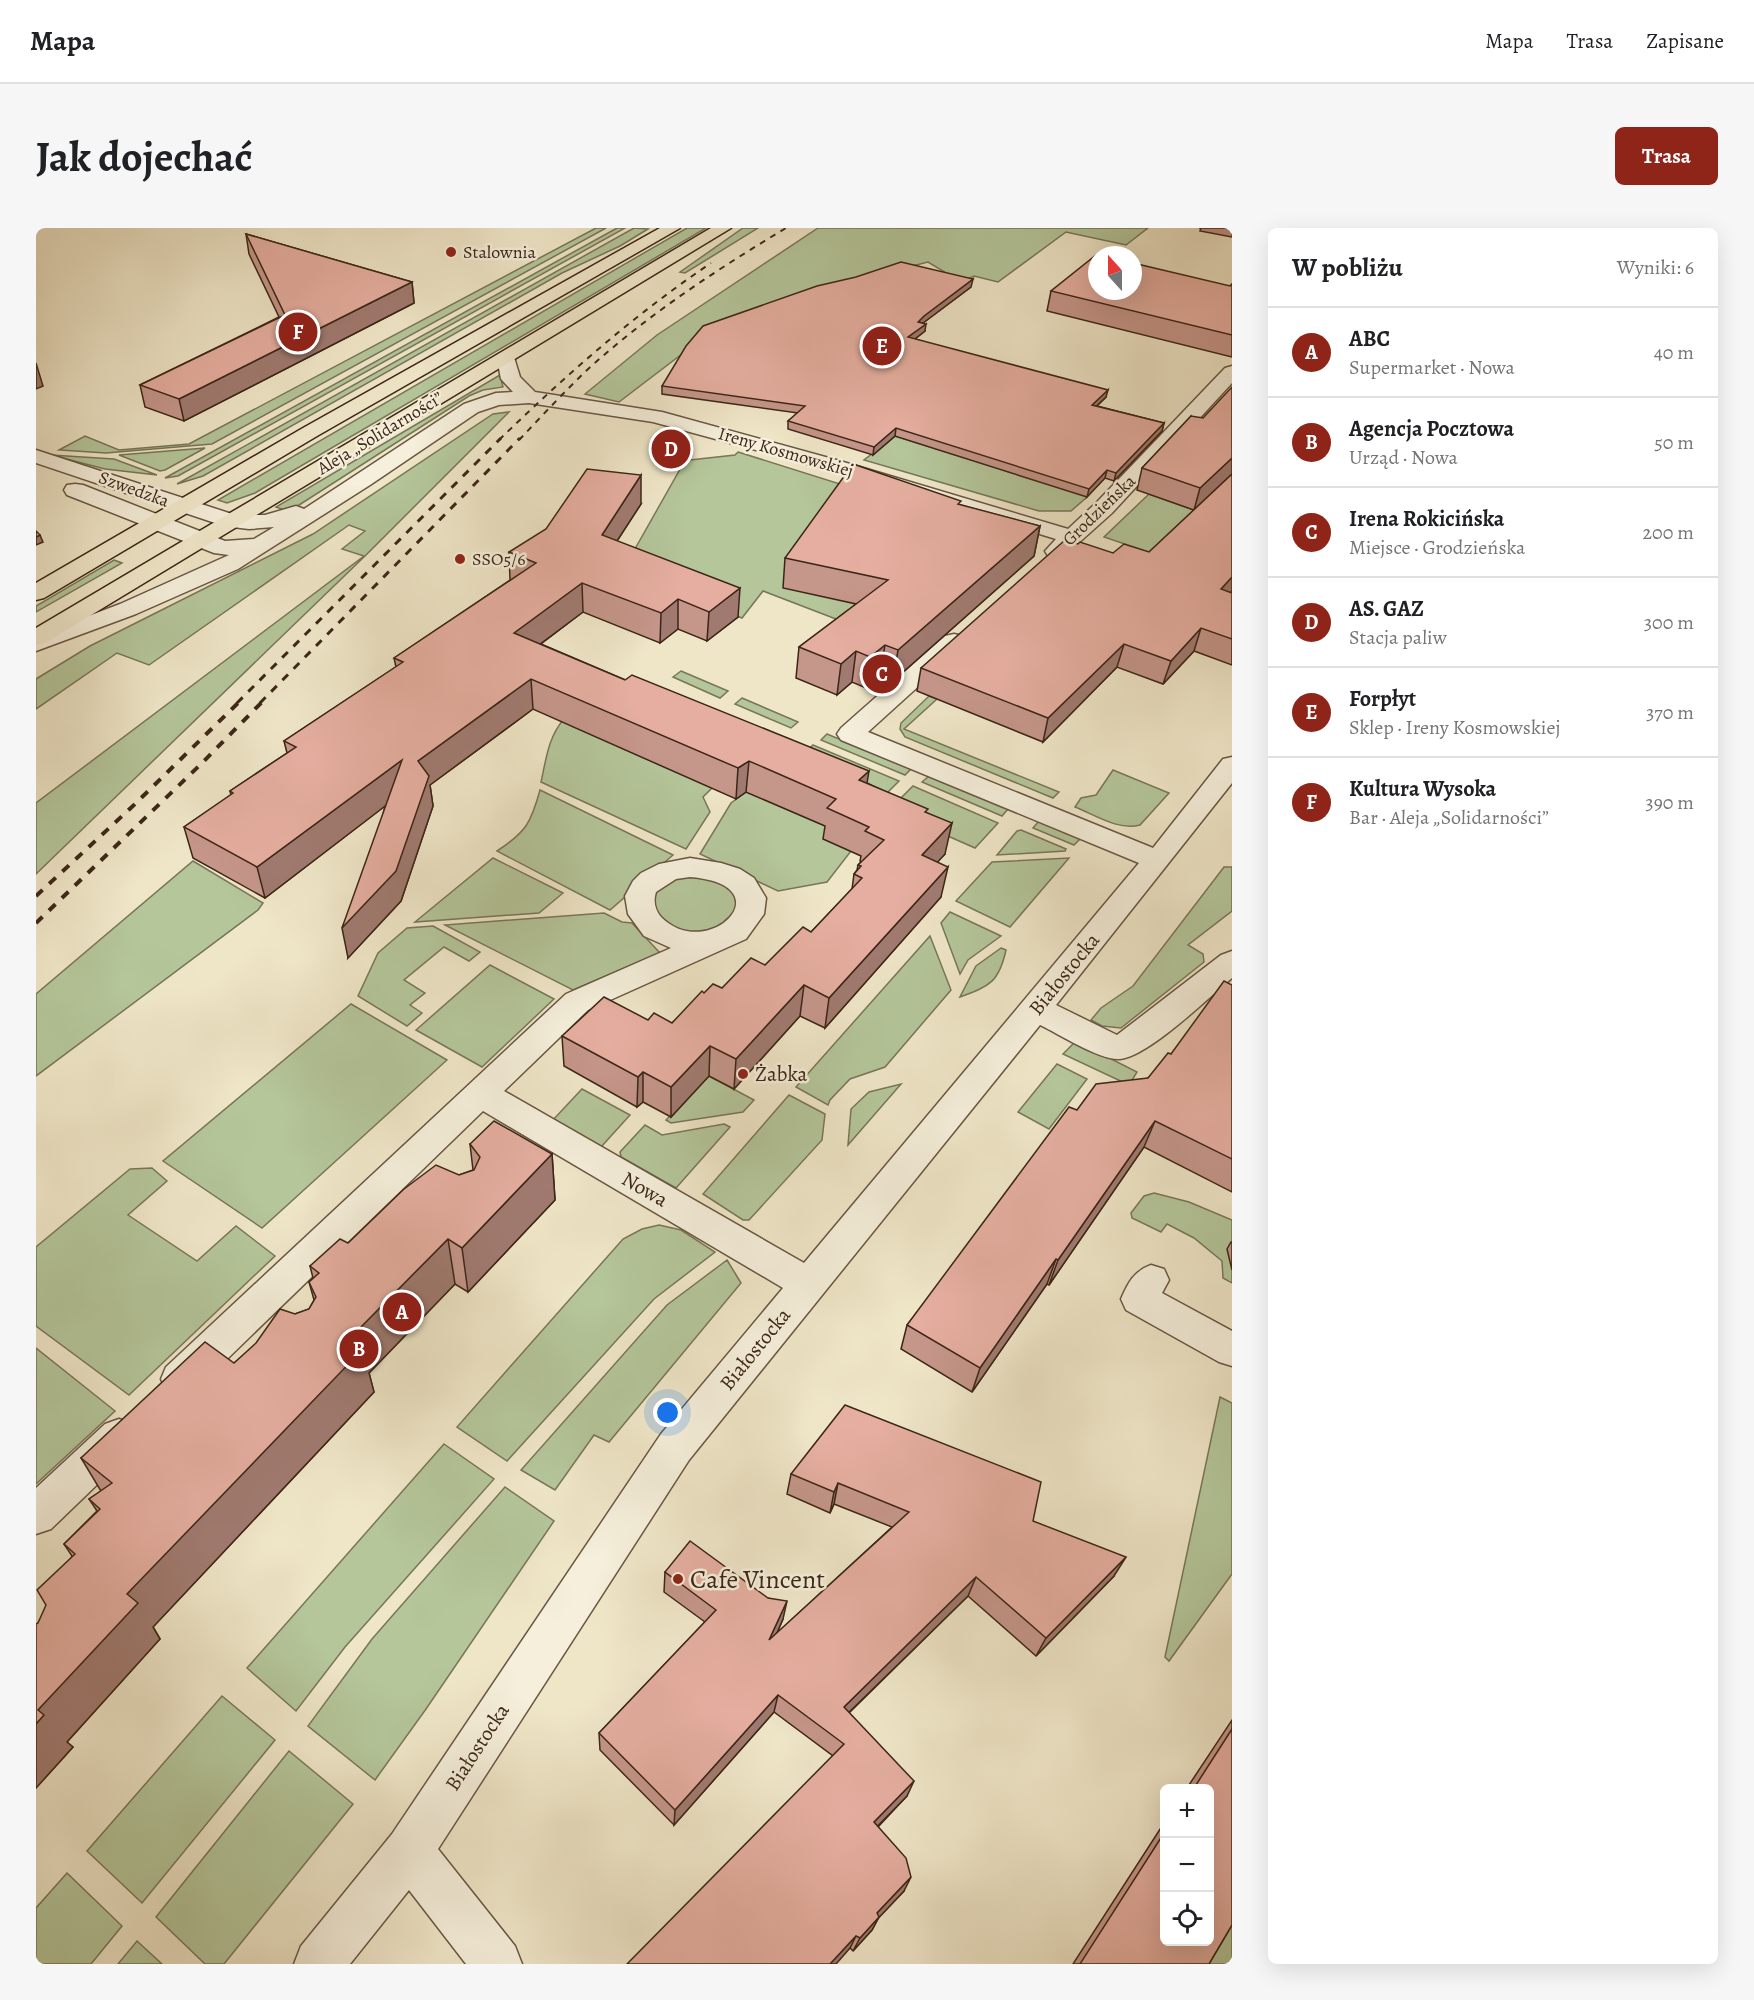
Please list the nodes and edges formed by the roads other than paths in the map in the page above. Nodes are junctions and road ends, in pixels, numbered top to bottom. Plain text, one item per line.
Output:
1 (672, 228) edge
2 (723, 228) edge
3 (506, 358) junction
4 (1232, 372) edge
5 (529, 397) junction
6 (36, 456) edge
7 (36, 467) edge
8 (363, 481) junction
9 (183, 507) junction
10 (232, 521) junction
11 (156, 523) junction
12 (1072, 537) junction
13 (200, 540) junction
14 (263, 544) junction
15 (1036, 569) edge
16 (36, 592) edge
17 (969, 628) edge
18 (36, 638) edge
19 (36, 644) edge
20 (1232, 765) edge
21 (1157, 860) junction
22 (718, 939) dead end
23 (1232, 962) edge
24 (1036, 1008) junction
25 (481, 1094) junction
26 (405, 1166) junction
27 (436, 1185) edge
28 (1151, 1280) dead end
29 (808, 1284) junction
30 (1232, 1350) edge
31 (36, 1515) edge
32 (409, 1851) junction
33 (319, 1964) edge
34 (496, 1964) edge

1 - 9 main road, Aleja „Solidarności”
2 - 3 main road, Aleja „Solidarności”
3 - 5 street
3 - 10 main road, Aleja „Solidarności”
4 - 12 street, Grodzieńska
5 - 8 street, Ireny Kosmowskiej
5 - 12 street, Ireny Kosmowskiej
6 - 9 street, Szwedzka
7 - 11 street, Szwedzka
8 - 10 street, Szwedzka
8 - 14 street
9 - 10 street, Szwedzka
9 - 11 main road, Aleja „Solidarności”
10 - 13 main road, Aleja „Solidarności”
11 - 13 street, Szwedzka
11 - 16 main road, Aleja „Solidarności”
12 - 15 street, Grodzieńska
13 - 14 street, Szwedzka
13 - 18 main road, Aleja „Solidarności”
14 - 19 street
17 - 21 street
20 - 21 street, Białostocka
21 - 24 street, Białostocka
22 - 25 street
23 - 24 street
24 - 29 street, Białostocka
25 - 26 street
25 - 29 street, Nowa
26 - 27 street
26 - 31 street
28 - 30 street
29 - 32 street, Białostocka
32 - 33 street, Białostocka
32 - 34 street

